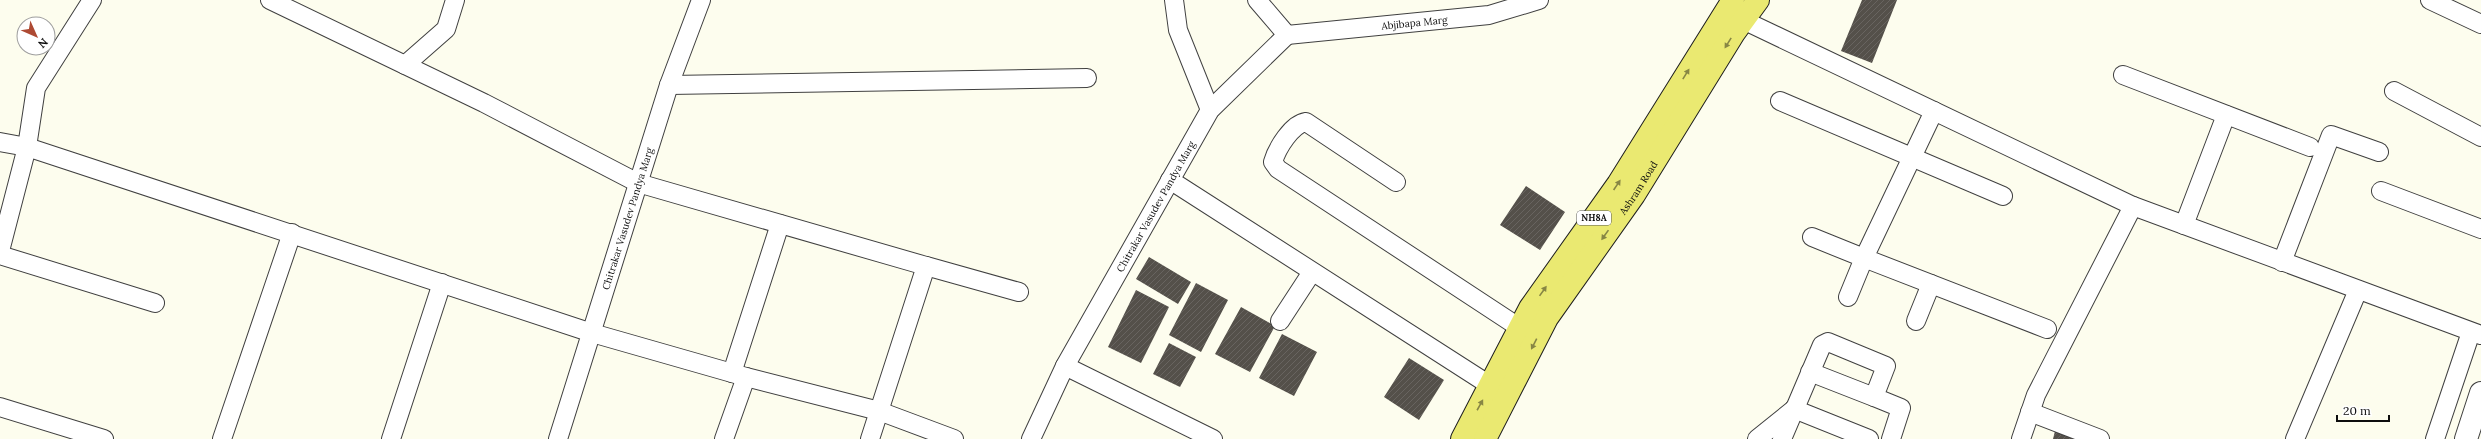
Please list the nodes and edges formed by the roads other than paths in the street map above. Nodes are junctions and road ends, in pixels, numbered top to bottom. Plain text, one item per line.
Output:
1 (92, 0) edge
2 (270, 0) edge
3 (455, 0) edge
4 (701, 0) edge
5 (1174, 0) edge
6 (1257, 0) edge
7 (1539, 0) edge
8 (1733, 0) edge
9 (1758, 0) edge
10 (2430, 0) edge
11 (1743, 20) junction
12 (2481, 24) edge
13 (1287, 35) junction
14 (405, 65) junction
15 (2123, 75) dead end
16 (1087, 78) dead end
17 (669, 84) junction
18 (2394, 91) dead end
19 (1780, 101) dead end
20 (1210, 110) junction
21 (1934, 111) junction
22 (2226, 115) junction
23 (2481, 137) edge
24 (0, 142) edge
25 (27, 147) junction
26 (2310, 147) dead end
27 (2379, 152) dead end
28 (1912, 158) junction
29 (1170, 180) junction
30 (1396, 182) dead end
31 (638, 183) junction
32 (2381, 191) dead end
33 (2003, 196) dead end
34 (2133, 206) junction
35 (780, 224) junction
36 (2184, 225) junction
37 (2481, 228) edge
38 (292, 233) junction
39 (1812, 237) dead end
40 (0, 250) edge
41 (0, 255) edge
42 (1864, 258) junction
43 (2282, 262) junction
44 (926, 266) junction
45 (1312, 272) junction
46 (442, 283) junction
47 (1931, 284) junction
48 (2358, 290) junction
49 (1019, 292) dead end
50 (1848, 297) dead end
51 (155, 303) dead end
52 (1280, 321) dead end
53 (1916, 321) dead end
54 (1520, 328) junction
55 (2047, 329) dead end
56 (592, 333) junction
57 (2476, 334) edge
58 (1065, 366) junction
59 (1810, 372) junction
60 (739, 375) junction
61 (1491, 386) junction
62 (2481, 393) edge
63 (1874, 397) junction
64 (0, 407) edge
65 (1794, 410) junction
66 (879, 411) junction
67 (2030, 412) junction
68 (104, 439) edge
69 (222, 439) edge
70 (391, 439) edge
71 (558, 439) edge
72 (724, 439) edge
73 (870, 439) edge
74 (954, 439) edge
75 (1031, 439) edge
76 (1213, 439) edge
77 (1462, 439) edge
78 (1485, 439) edge
79 (1757, 439) edge
80 (1782, 439) edge
81 (1869, 439) edge
82 (1891, 439) edge
83 (2020, 439) edge
84 (2100, 439) edge
85 (2295, 439) edge
86 (2435, 439) edge
87 (2466, 439) edge

1 - 25 street
2 - 14 street
3 - 14 street
4 - 17 street, Chitrakar Vasudev Pandya Marg
5 - 20 street
6 - 13 street
7 - 13 street, Abjibapa Marg
54 -> 8 main road, Ashram Road / NH8A
9 - 11 main road, Ashram Road
10 - 12 street
11 - 21 street
11 -> 78 main road, Ashram Road
13 - 20 street, Chitrakar Vasudev Pandya Marg
14 - 31 street
15 - 22 street
16 - 17 street
17 - 31 street, Chitrakar Vasudev Pandya Marg
18 - 23 street
19 - 28 street
20 - 29 street, Chitrakar Vasudev Pandya Marg
21 - 28 street
21 - 34 street
22 - 26 street
22 - 36 street
24 - 25 street
25 - 38 street
25 - 40 street
27 - 43 street
28 - 33 street
28 - 42 street
29 - 45 street
29 - 58 street, Chitrakar Vasudev Pandya Marg
30 - 54 street
31 - 35 street
31 - 56 street, Chitrakar Vasudev Pandya Marg
32 - 37 street
34 - 36 street
34 - 67 street
35 - 44 street
35 - 60 street
36 - 43 street
38 - 46 street
38 - 69 street
39 - 42 street
41 - 51 street
42 - 47 street
42 - 50 street
43 - 48 street
44 - 49 street
44 - 66 street
45 - 52 street
45 - 61 street
46 - 56 street
46 - 70 street
47 - 53 street
47 - 55 street
48 - 57 street
48 - 85 street
54 - 61 main road, Ashram Road / NH8A
56 - 60 street
56 - 71 street, Chitrakar Vasudev Pandya Marg
57 - 86 street
58 - 75 street, Chitrakar Vasudev Pandya Marg
58 - 76 street
59 - 63 street
59 - 63 street
59 - 65 street
60 - 66 street
60 - 72 street
77 -> 61 main road, Ashram Road / NH8A
62 - 87 street
63 - 82 street
64 - 68 street
65 - 79 street
65 - 80 street
65 - 81 street
66 - 73 street
66 - 74 street
67 - 83 street
67 - 84 street

